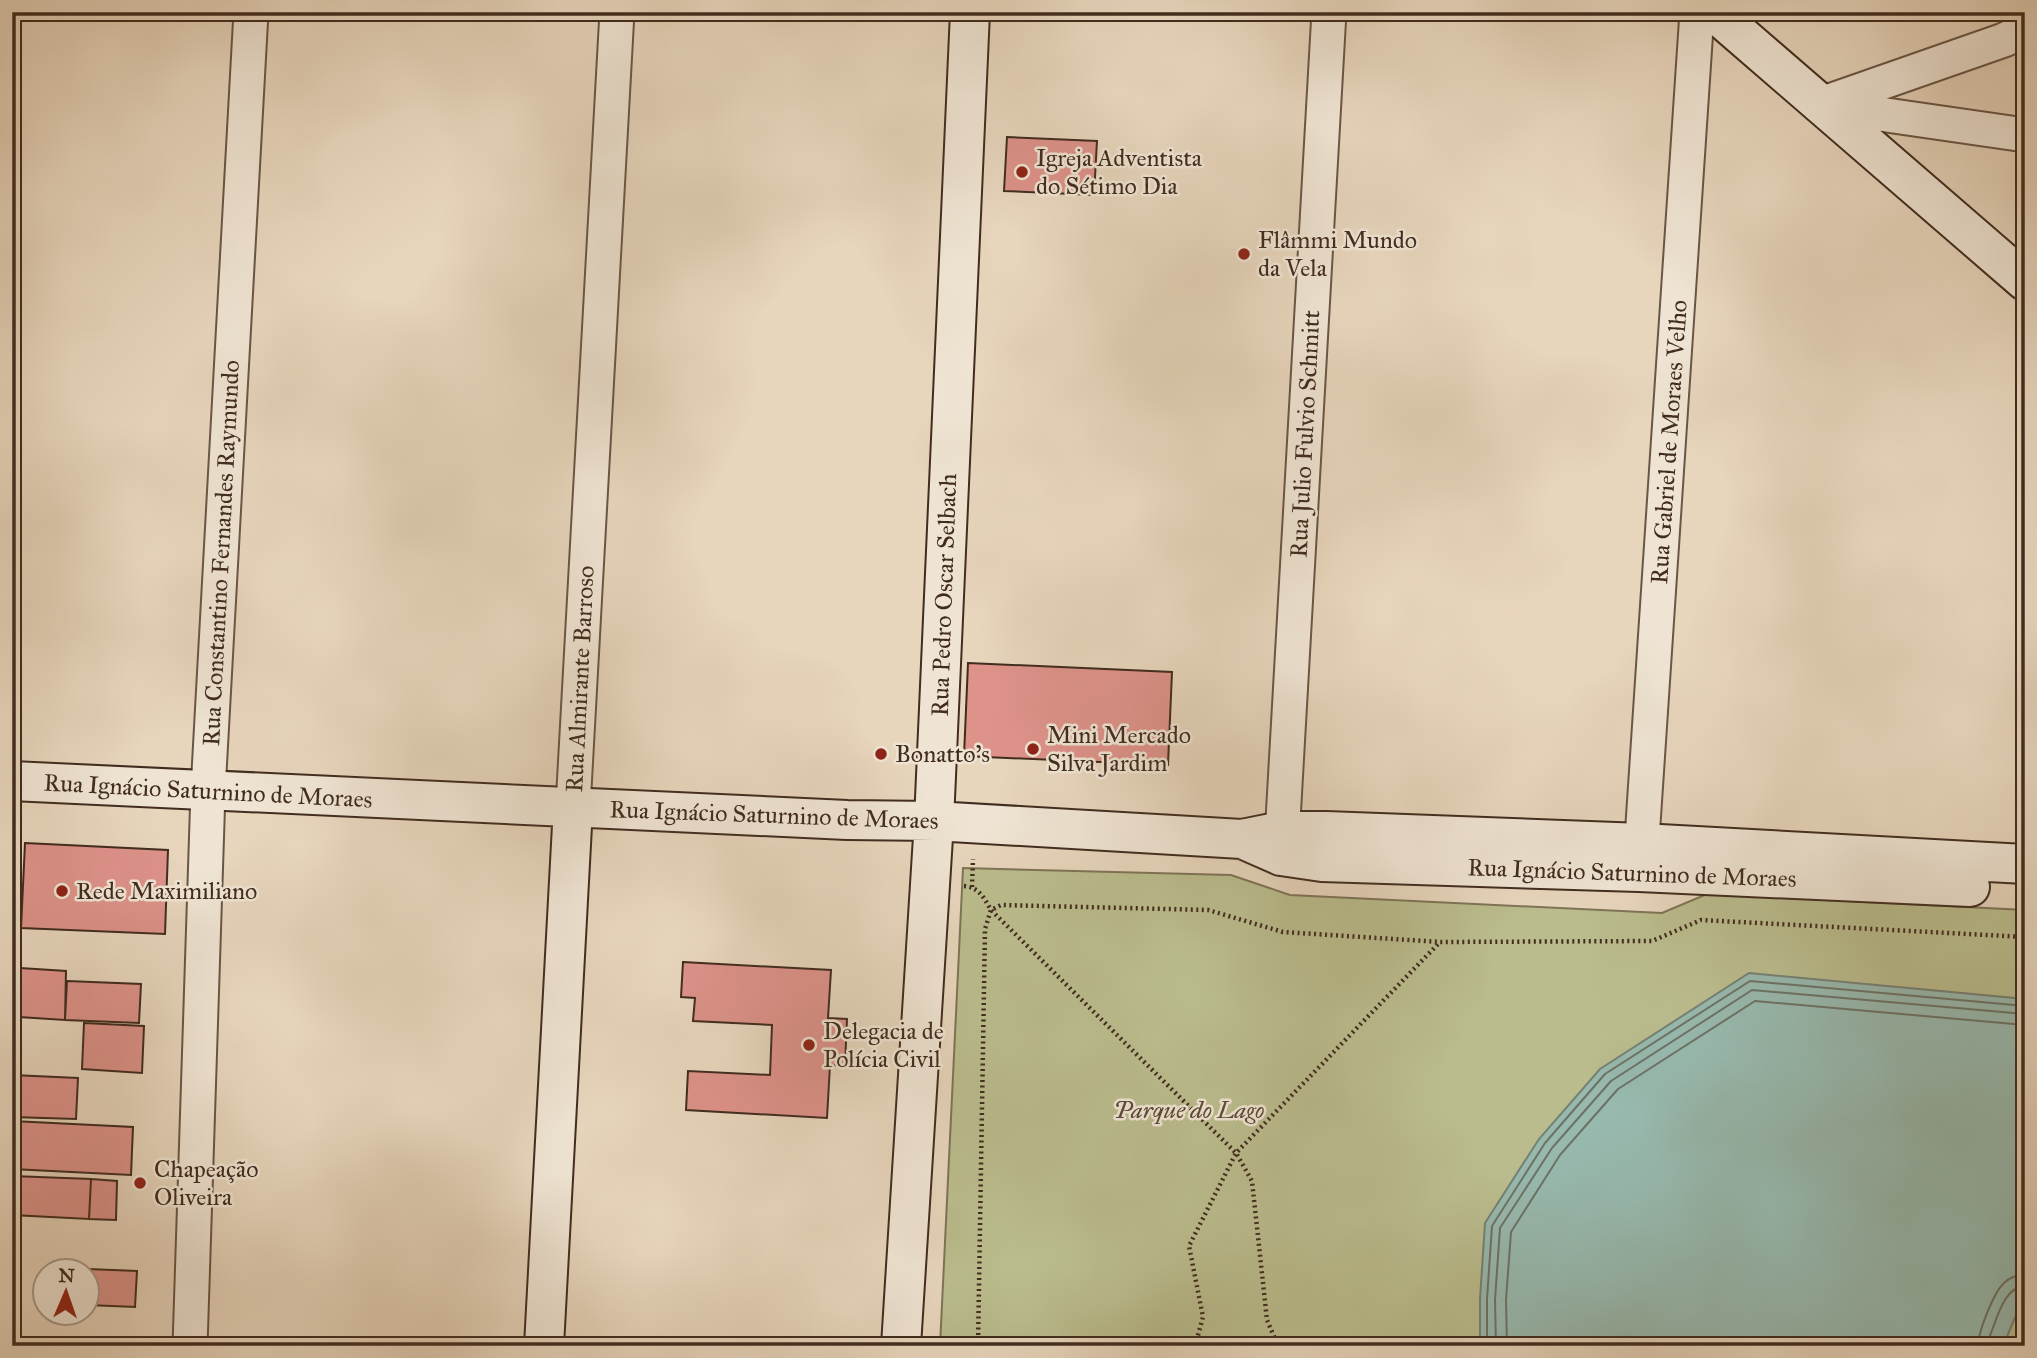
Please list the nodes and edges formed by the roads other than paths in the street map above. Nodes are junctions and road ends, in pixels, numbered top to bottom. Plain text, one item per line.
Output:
1 (251, 12) edge
2 (617, 12) edge
3 (970, 12) edge
4 (1329, 12) edge
5 (1698, 12) edge
6 (1714, 12) edge
7 (2025, 30) edge
8 (1818, 105) junction
9 (2025, 135) edge
10 (2025, 281) edge
11 (12, 781) edge
12 (208, 791) junction
13 (573, 807) junction
14 (934, 821) junction
15 (1282, 843) junction
16 (1640, 858) junction
17 (2025, 864) edge
18 (1825, 867) junction
19 (2025, 890) edge
20 (190, 1346) edge
21 (544, 1346) edge
22 (901, 1346) edge

1 - 12 street, Rua Constantino Fernandes Raymundo
2 - 13 street, Rua Almirante Barroso
3 - 14 street, Rua Pedro Oscar Selbach
4 - 15 street, Rua Julio Fulvio Schmitt
5 - 16 street, Rua Gabriel de Moraes Velho
6 - 8 street
7 - 8 street
8 - 9 street
8 - 10 street
11 - 12 street, Rua Ignácio Saturnino de Moraes
12 - 13 street, Rua Ignácio Saturnino de Moraes
12 - 20 street, Rua Constantino Fernandes Raymundo
13 - 14 street, Rua Ignácio Saturnino de Moraes
13 - 21 street, Rua Almirante Barroso
14 - 15 street, Rua Ignácio Saturnino de Moraes
14 - 22 street, Rua Pedro Oscar Selbach
15 - 16 street, Rua Ignácio Saturnino de Moraes
16 - 18 street, Rua Ignácio Saturnino de Moraes
17 - 18 street, Rua Ignácio Saturnino de Moraes
18 - 19 street, Rua Ignácio Saturnino de Moraes

